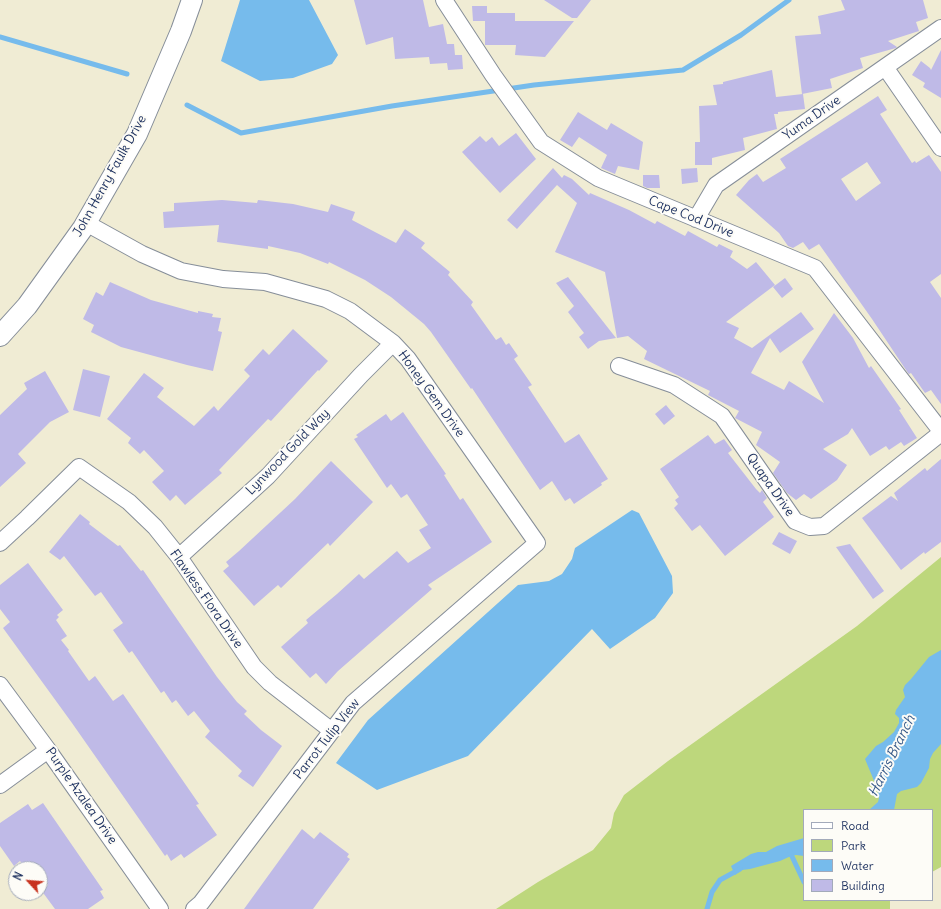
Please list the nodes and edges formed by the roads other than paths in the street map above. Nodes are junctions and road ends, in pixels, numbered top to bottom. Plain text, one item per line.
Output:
1 (192, 0) edge
2 (444, 0) edge
3 (941, 28) edge
4 (885, 67) junction
5 (941, 148) edge
6 (696, 219) junction
7 (86, 224) junction
8 (0, 336) edge
9 (393, 343) junction
10 (619, 366) dead end
11 (941, 432) edge
12 (0, 543) edge
13 (537, 543) joint
14 (179, 558) junction
15 (0, 685) edge
16 (332, 731) junction
17 (48, 750) junction
18 (0, 785) edge
19 (160, 909) edge
20 (194, 909) edge

1 - 7 street, John Henry Faulk Drive
2 - 6 street, Cape Cod Drive
3 - 4 street, Yuma Drive
4 - 5 street
4 - 6 street, Yuma Drive
6 - 11 street, Cape Cod Drive
7 - 8 street, John Henry Faulk Drive
7 - 9 street, Honey Gem Drive
9 - 13 street, Honey Gem Drive
9 - 14 street, Lynwood Gold Way
10 - 11 street, Quapa Drive
12 - 14 street, Flawless Flora Drive
13 - 16 street, Parrot Tulip View
14 - 16 street, Flawless Flora Drive
15 - 17 street, Purple Azalea Drive
16 - 20 street, Parrot Tulip View
17 - 18 street
17 - 19 street, Purple Azalea Drive

